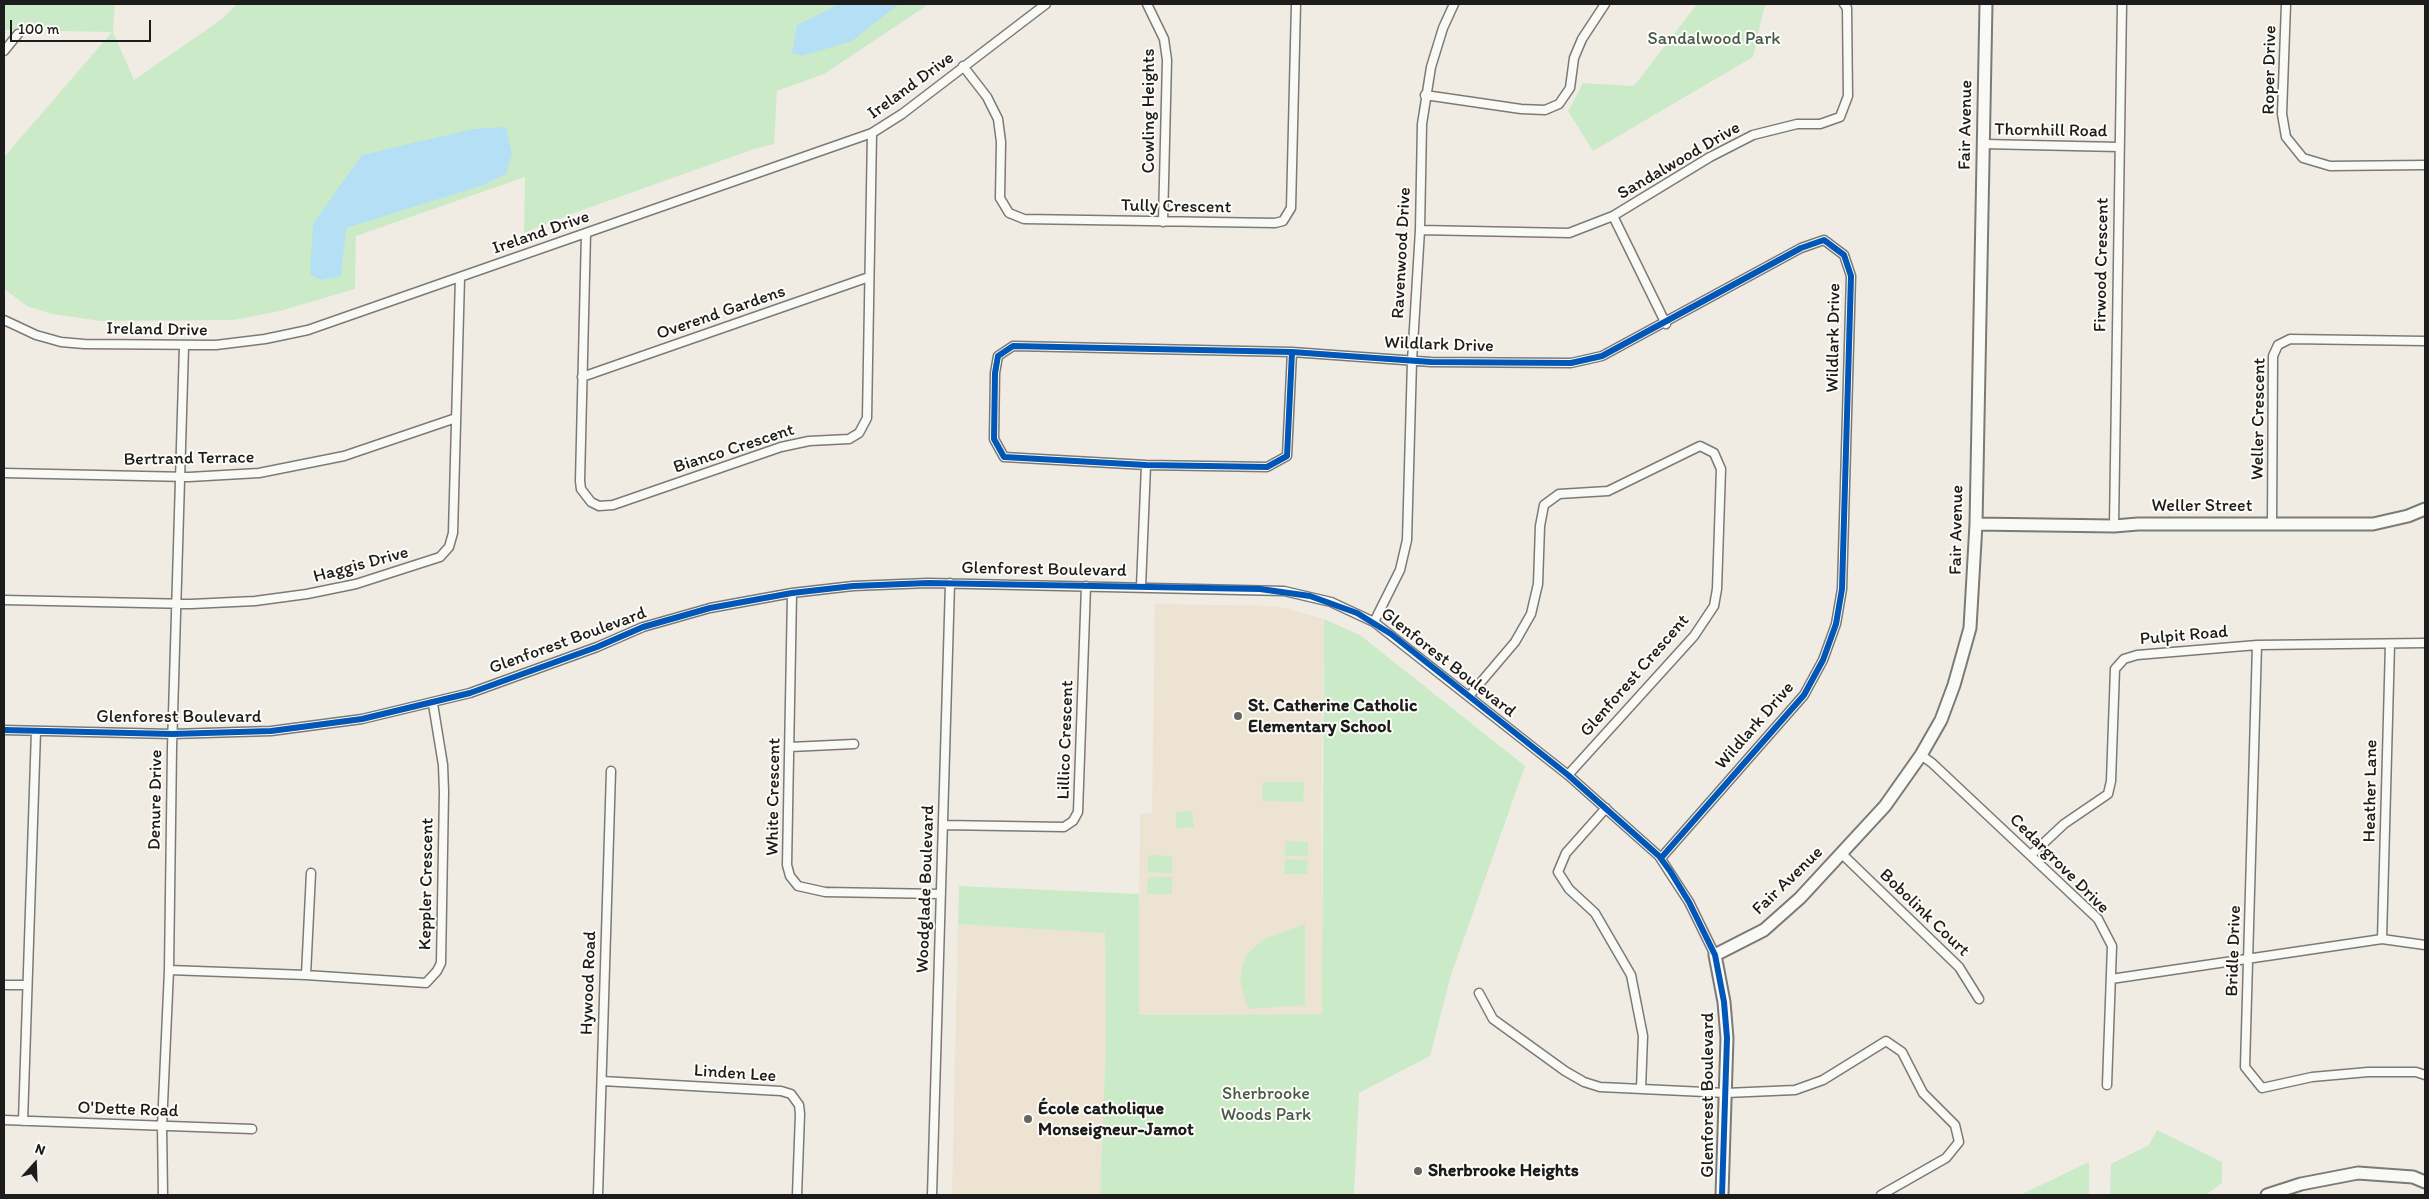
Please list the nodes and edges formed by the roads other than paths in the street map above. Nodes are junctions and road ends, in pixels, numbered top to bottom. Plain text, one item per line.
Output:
1 (1046, 4) edge
2 (1147, 4) edge
3 (1296, 4) edge
4 (1454, 4) edge
5 (1606, 4) edge
6 (1844, 4) edge
7 (1986, 4) edge
8 (2122, 4) edge
9 (2286, 4) edge
10 (18, 34) dead end
11 (4, 51) edge
12 (964, 66) junction
13 (1425, 94) junction
14 (872, 133) junction
15 (1983, 144) junction
16 (2119, 147) junction
17 (2425, 165) edge
18 (1613, 216) junction
19 (1163, 222) junction
20 (1420, 230) junction
21 (586, 234) junction
22 (869, 276) junction
23 (460, 277) junction
24 (4, 320) edge
25 (1666, 324) junction
26 (2425, 341) edge
27 (184, 346) junction
28 (1292, 352) junction
29 (1412, 360) junction
30 (582, 377) junction
31 (456, 418) junction
32 (1146, 466) junction
33 (4, 473) edge
34 (181, 477) junction
35 (2425, 509) edge
36 (2272, 523) junction
37 (1976, 524) junction
38 (2114, 526) junction
39 (950, 583) junction
40 (1086, 586) junction
41 (1141, 588) junction
42 (792, 593) junction
43 (4, 600) edge
44 (178, 604) junction
45 (1374, 622) junction
46 (2425, 643) edge
47 (2390, 644) junction
48 (2257, 645) junction
49 (1470, 695) junction
50 (433, 704) junction
51 (4, 730) edge
52 (36, 731) junction
53 (172, 734) junction
54 (854, 744) dead end
55 (790, 747) junction
56 (1921, 755) junction
57 (611, 771) dead end
58 (1568, 775) junction
59 (1606, 808) junction
60 (943, 825) junction
61 (1841, 854) junction
62 (2031, 855) junction
63 (1661, 858) junction
64 (311, 872) dead end
65 (941, 894) junction
66 (2382, 939) junction
67 (2425, 946) edge
68 (1715, 955) junction
69 (2248, 958) junction
70 (169, 970) junction
71 (306, 975) junction
72 (2111, 979) junction
73 (4, 985) edge
74 (27, 985) junction
75 (1480, 993) dead end
76 (1979, 999) dead end
77 (2425, 1075) edge
78 (602, 1081) junction
79 (2107, 1085) dead end
80 (1641, 1089) junction
81 (1726, 1093) junction
82 (4, 1120) edge
83 (23, 1121) junction
84 (162, 1126) junction
85 (252, 1129) dead end
86 (2425, 1182) edge
87 (163, 1195) edge
88 (598, 1195) edge
89 (797, 1195) edge
90 (932, 1195) edge
91 (1722, 1195) edge
92 (1881, 1195) edge
93 (2267, 1195) edge

1 - 12 street, Ireland Drive
2 - 19 street, Cowling Heights
3 - 19 street, Tully Crescent
4 - 13 street, Ravenwood Drive
5 - 13 street
6 - 18 street, Sandalwood Drive
7 - 15 street, Fair Avenue
8 - 16 street, Firwood Crescent
9 - 17 street, Roper Drive
10 - 11 street
12 - 14 street, Ireland Drive
12 - 19 street, Tully Crescent
13 - 20 street, Ravenwood Drive
14 - 21 street, Ireland Drive
14 - 22 street, Bianco Crescent
15 - 16 street, Thornhill Road
15 - 37 street, Fair Avenue
16 - 38 street, Firwood Crescent
18 - 20 street, Sandalwood Drive
18 - 25 street
20 - 29 street, Ravenwood Drive
21 - 23 street, Ireland Drive
21 - 30 street, Bianco Crescent
22 - 30 street, Overend Gardens
22 - 30 street, Bianco Crescent
23 - 27 street, Ireland Drive
23 - 31 street, Haggis Drive
24 - 27 street, Ireland Drive
25 - 29 street, Wildlark Drive
25 - 63 street, Wildlark Drive
26 - 36 street, Weller Crescent
27 - 34 street, Denure Drive
28 - 29 street, Wildlark Drive
28 - 32 street, Wildlark Drive
28 - 32 street, Wildlark Drive
29 - 45 street, Ravenwood Drive
31 - 34 street, Bertrand Terrace
31 - 44 street, Haggis Drive
32 - 41 street
33 - 34 street, Bertrand Terrace
34 - 44 street, Denure Drive
35 - 36 street, Weller Street
36 - 38 street, Weller Street
37 - 38 street, Weller Street
37 - 56 street, Fair Avenue
39 - 40 street, Glenforest Boulevard
39 - 42 street, Glenforest Boulevard
39 - 60 street, Woodglade Boulevard
40 - 41 street, Glenforest Boulevard
40 - 60 street, Lillico Crescent
41 - 45 street, Glenforest Boulevard
42 - 50 street, Glenforest Boulevard
42 - 55 street, White Crescent
43 - 44 street, Haggis Drive
44 - 53 street, Denure Drive
45 - 49 street, Glenforest Boulevard
46 - 47 street, Pulpit Road
47 - 48 street, Pulpit Road
47 - 66 street, Heather Lane
48 - 62 street, Pulpit Road
48 - 69 street, Bridle Drive
49 - 58 street, Glenforest Boulevard
49 - 58 street, Glenforest Crescent
50 - 53 street, Glenforest Boulevard
50 - 71 street, Keppler Crescent
51 - 52 street, Glenforest Boulevard
52 - 53 street, Glenforest Boulevard
52 - 74 street
53 - 70 street, Denure Drive
54 - 55 street
55 - 65 street, White Crescent
56 - 61 street, Fair Avenue
56 - 62 street, Cedargrove Drive
57 - 78 street, Hywood Road
58 - 59 street, Glenforest Boulevard
59 - 63 street, Glenforest Boulevard
59 - 80 street
60 - 65 street, Woodglade Boulevard
61 - 68 street, Fair Avenue
61 - 76 street, Bobolink Court
62 - 72 street, Cedargrove Drive
63 - 68 street, Glenforest Boulevard
64 - 71 street
65 - 90 street, Woodglade Boulevard
66 - 67 street
66 - 69 street
68 - 81 street, Glenforest Boulevard
69 - 72 street
69 - 77 street, Bridle Drive
70 - 71 street, Keppler Crescent
70 - 84 street, Denure Drive
72 - 79 street, Cedargrove Drive
73 - 74 street
74 - 83 street
75 - 80 street
78 - 88 street, Hywood Road
78 - 89 street, Linden Lee
80 - 81 street
81 - 91 street, Glenforest Boulevard
81 - 92 street
82 - 83 street, O'Dette Road
83 - 84 street, O'Dette Road
84 - 85 street, O'Dette Road
84 - 87 street, Denure Drive
86 - 93 street

